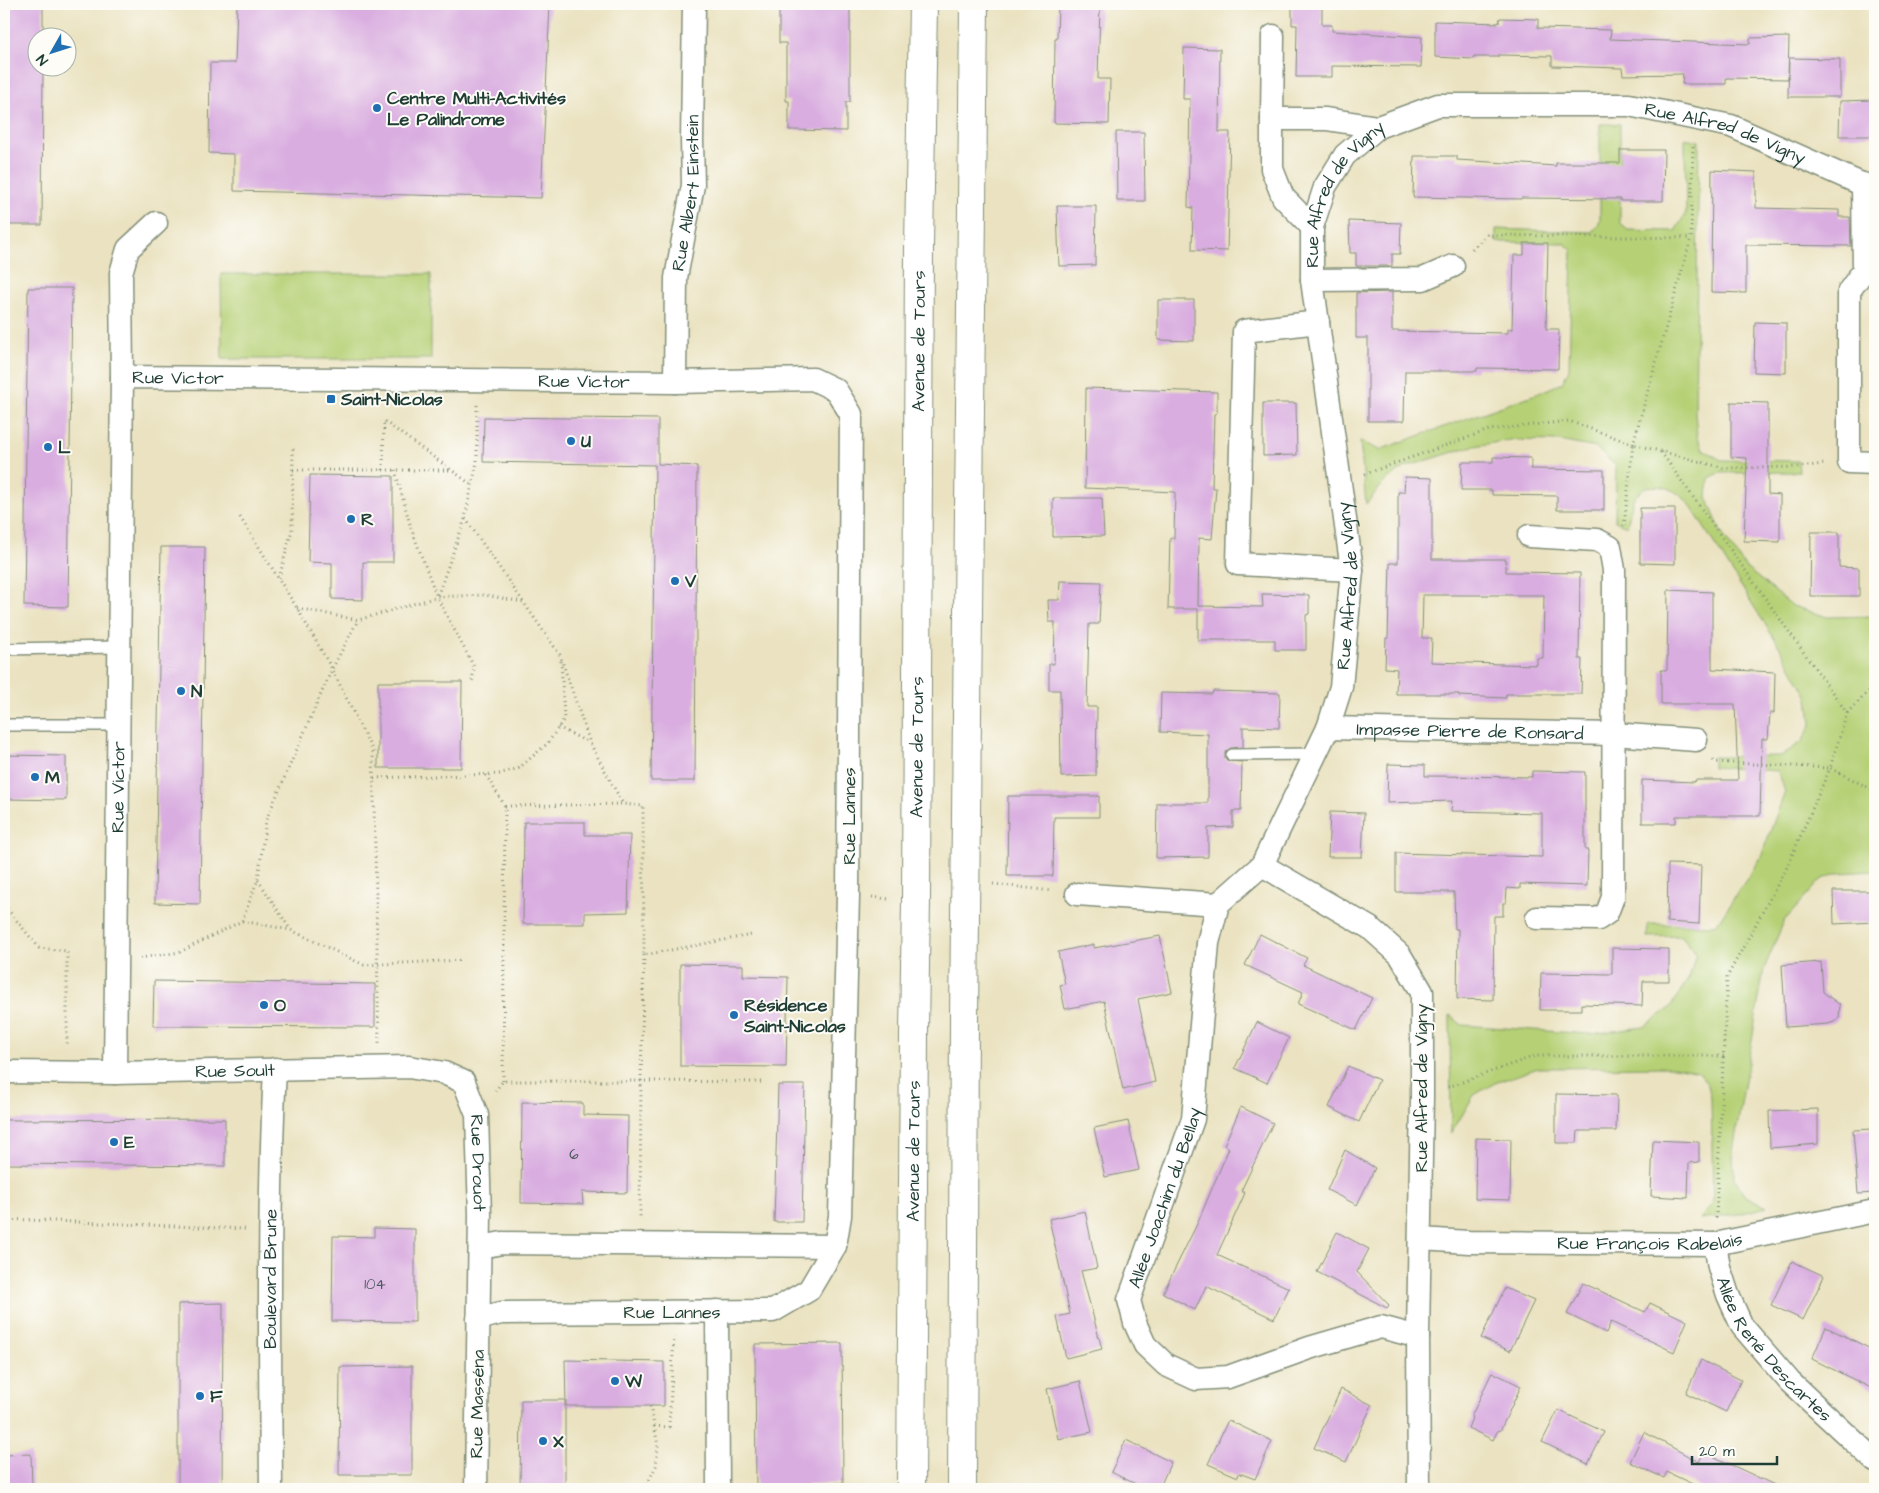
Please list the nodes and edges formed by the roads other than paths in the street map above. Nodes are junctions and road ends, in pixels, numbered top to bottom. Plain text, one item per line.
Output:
1 (694, 4) edge
2 (923, 4) edge
3 (974, 4) edge
4 (1272, 36) dead end
5 (1272, 118) junction
6 (1378, 127) junction
7 (1869, 187) edge
8 (156, 223) dead end
9 (1312, 227) junction
10 (1453, 266) road end
11 (1312, 280) junction
12 (1318, 322) junction
13 (122, 377) junction
14 (675, 382) junction
15 (836, 390) joint
16 (1875, 463) edge
17 (1529, 536) dead end
18 (1352, 570) junction
19 (119, 647) junction
20 (4, 649) edge
21 (4, 725) edge
22 (118, 725) junction
23 (1328, 728) junction
24 (1613, 734) junction
25 (1696, 740) road end
26 (1316, 754) junction
27 (1232, 755) dead end
28 (1262, 865) junction
29 (1078, 894) road end
30 (1218, 904) junction
31 (1537, 918) dead end
32 (275, 1069) junction
33 (4, 1072) edge
34 (115, 1073) junction
35 (464, 1082) joint
36 (1875, 1211) edge
37 (1420, 1239) junction
38 (1715, 1244) junction
39 (835, 1246) junction
40 (481, 1247) junction
41 (717, 1311) junction
42 (478, 1319) junction
43 (1418, 1337) junction
44 (1875, 1461) edge
45 (271, 1489) edge
46 (476, 1489) edge
47 (718, 1489) edge
48 (911, 1489) edge
49 (962, 1489) edge
50 (1419, 1489) edge

1 - 14 street, Rue Albert Einstein
2 - 48 main road, Avenue de Tours
3 - 49 main road
4 - 5 street
5 - 6 street
5 - 9 street
6 - 7 street, Rue Alfred de Vigny
6 - 9 street, Rue Alfred de Vigny
7 - 16 street
8 - 13 street
9 - 11 street, Rue Alfred de Vigny
10 - 11 street
11 - 12 street, Rue Alfred de Vigny
12 - 18 street, Rue Alfred de Vigny
12 - 18 street
13 - 14 street, Rue Victor
13 - 19 street, Rue Victor
14 - 15 street, Rue Victor
15 - 39 street, Rue Lannes
17 - 24 street
18 - 23 street, Rue Alfred de Vigny
19 - 20 lane
19 - 22 street, Rue Victor
21 - 22 lane
22 - 34 street, Rue Victor
23 - 24 street, Impasse Pierre de Ronsard
23 - 26 street, Rue Alfred de Vigny
24 - 25 street, Impasse Pierre de Ronsard
24 - 31 street
26 - 27 lane
26 - 28 street, Rue Alfred de Vigny
28 - 30 street
28 - 37 street, Rue Alfred de Vigny
29 - 30 street
30 - 43 street, Allée Joachim du Bellay
32 - 34 street, Rue Soult
32 - 35 street, Rue Soult
32 - 45 street, Boulevard Brune
33 - 34 street, Rue Soult
35 - 40 street, Rue Drouot
36 - 38 street, Rue François Rabelais
37 - 38 street, Rue François Rabelais
37 - 43 street, Rue Alfred de Vigny
38 - 44 street, Allée René Descartes
39 - 40 street
39 - 41 street, Rue Lannes
40 - 42 street, Rue Drouot
41 - 42 street, Rue Lannes
41 - 47 street
42 - 46 street, Rue Masséna
43 - 50 street, Rue Alfred de Vigny

